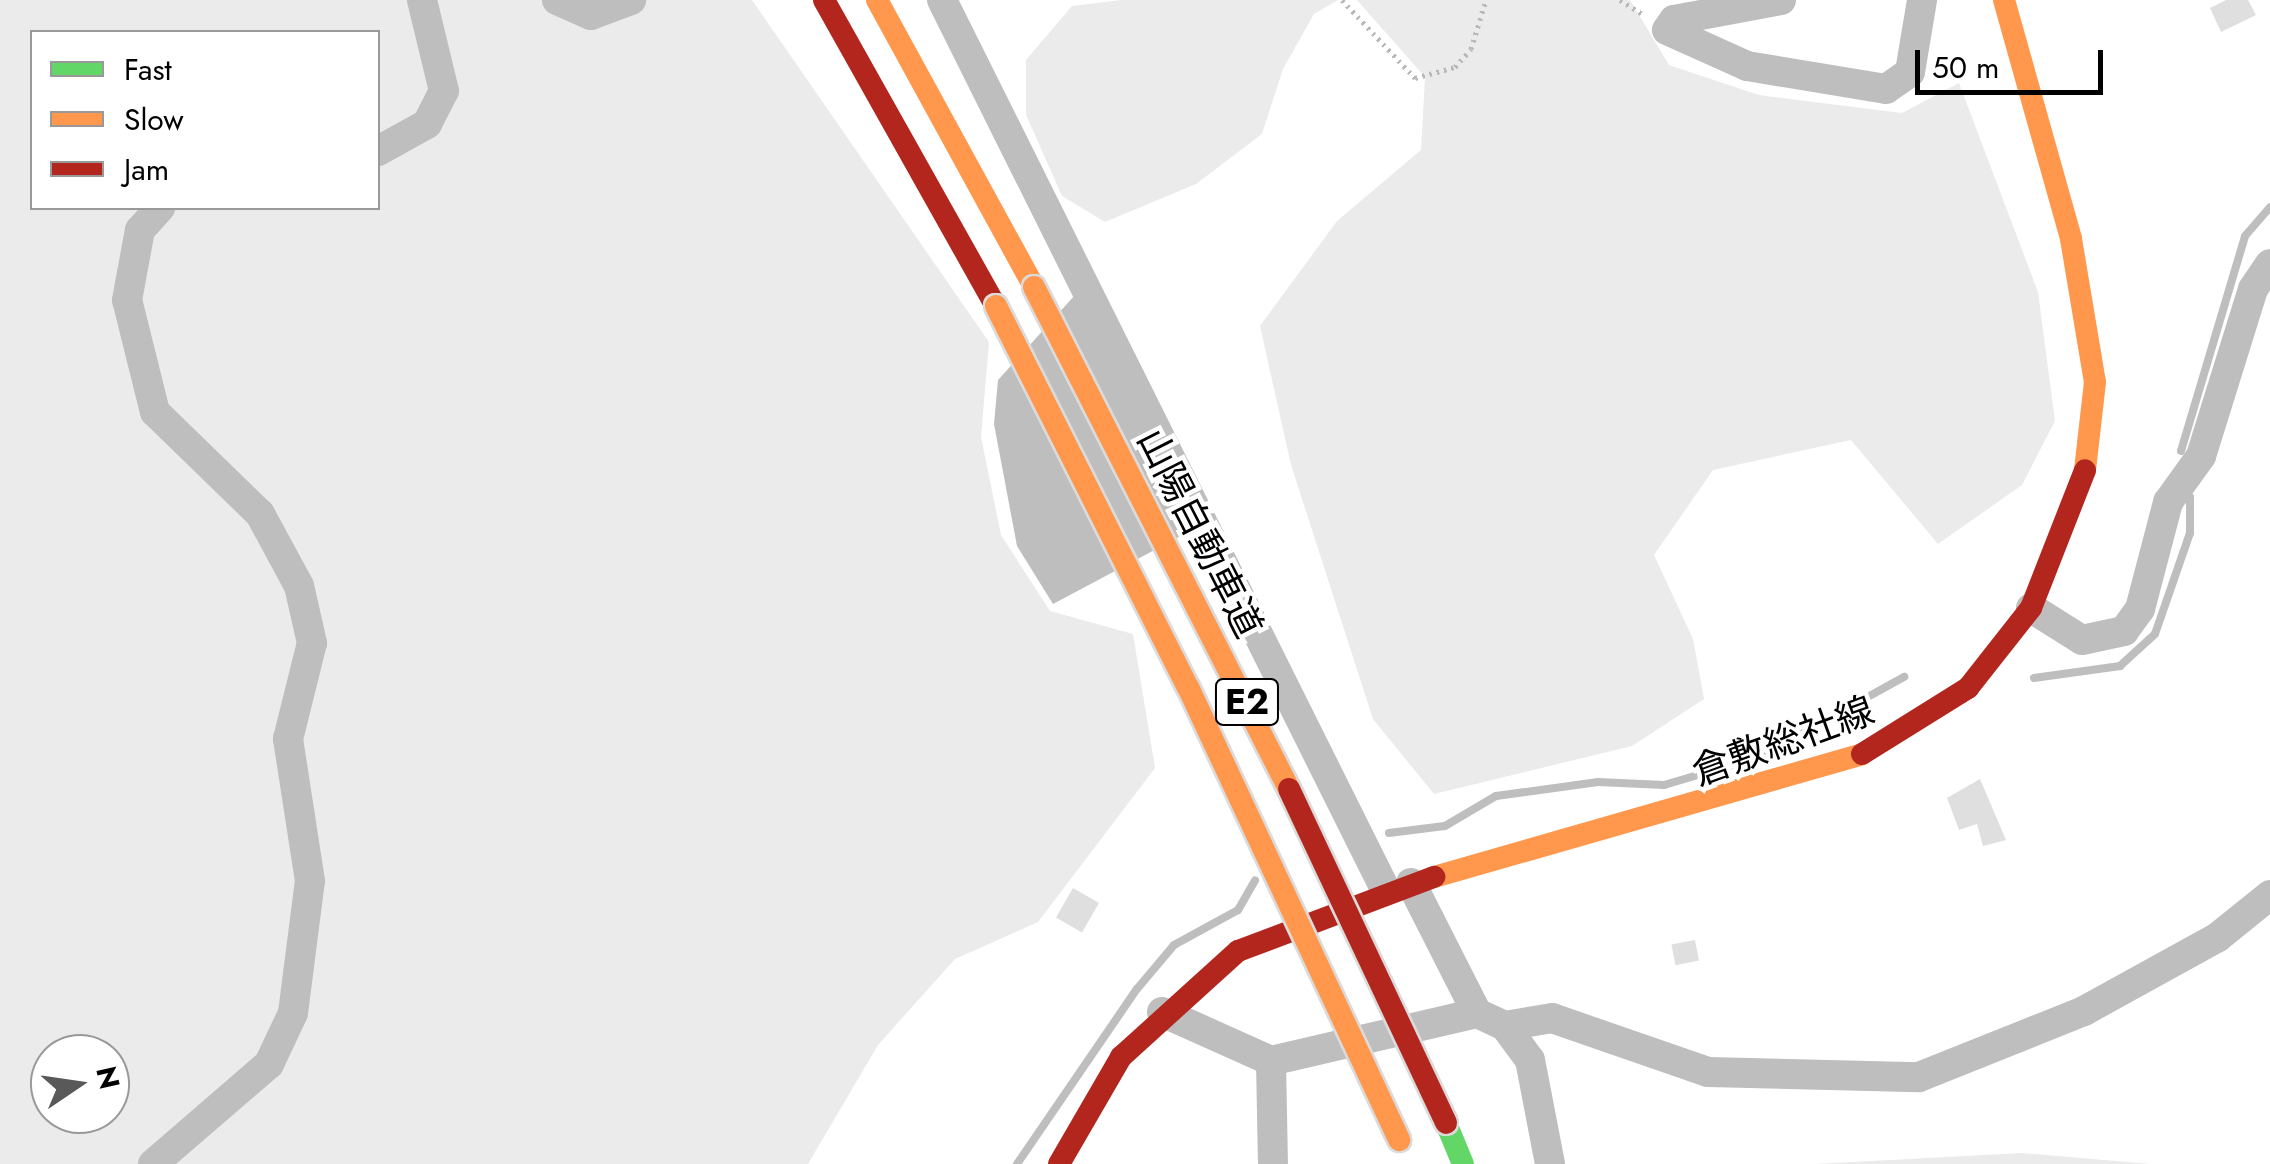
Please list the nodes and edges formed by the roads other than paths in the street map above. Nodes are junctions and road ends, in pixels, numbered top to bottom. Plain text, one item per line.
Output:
1 (422, 0) edge
2 (556, 0) edge
3 (631, 0) edge
4 (824, 0) edge
5 (876, 0) edge
6 (942, 0) edge
7 (1782, 0) edge
8 (1922, 0) edge
9 (2004, 0) edge
10 (380, 149) edge
11 (158, 210) edge
12 (2270, 264) edge
13 (2031, 608) junction
14 (1399, 887) junction
15 (2270, 895) edge
16 (1162, 1012) junction
17 (1477, 1013) junction
18 (1505, 1026) junction
19 (1271, 1061) junction
20 (154, 1164) edge
21 (1060, 1164) edge
22 (1272, 1164) edge
23 (1409, 1164) edge
24 (1463, 1164) edge
25 (1550, 1164) edge

1 - 10 street
2 - 3 street
4 - 23 main road, E2, bridge
5 - 24 main road, 山陽自動車道 / E2, bridge
6 - 14 street
7 - 8 street
9 - 13 main road, 倉敷総社線
11 - 20 street
12 - 13 street
13 - 14 main road, 倉敷総社線
14 - 16 main road, 倉敷総社線
14 - 17 street
15 - 18 street
16 - 19 street
16 - 21 main road, 倉敷総社線
17 - 18 street
17 - 19 street
18 - 25 street
19 - 22 street

